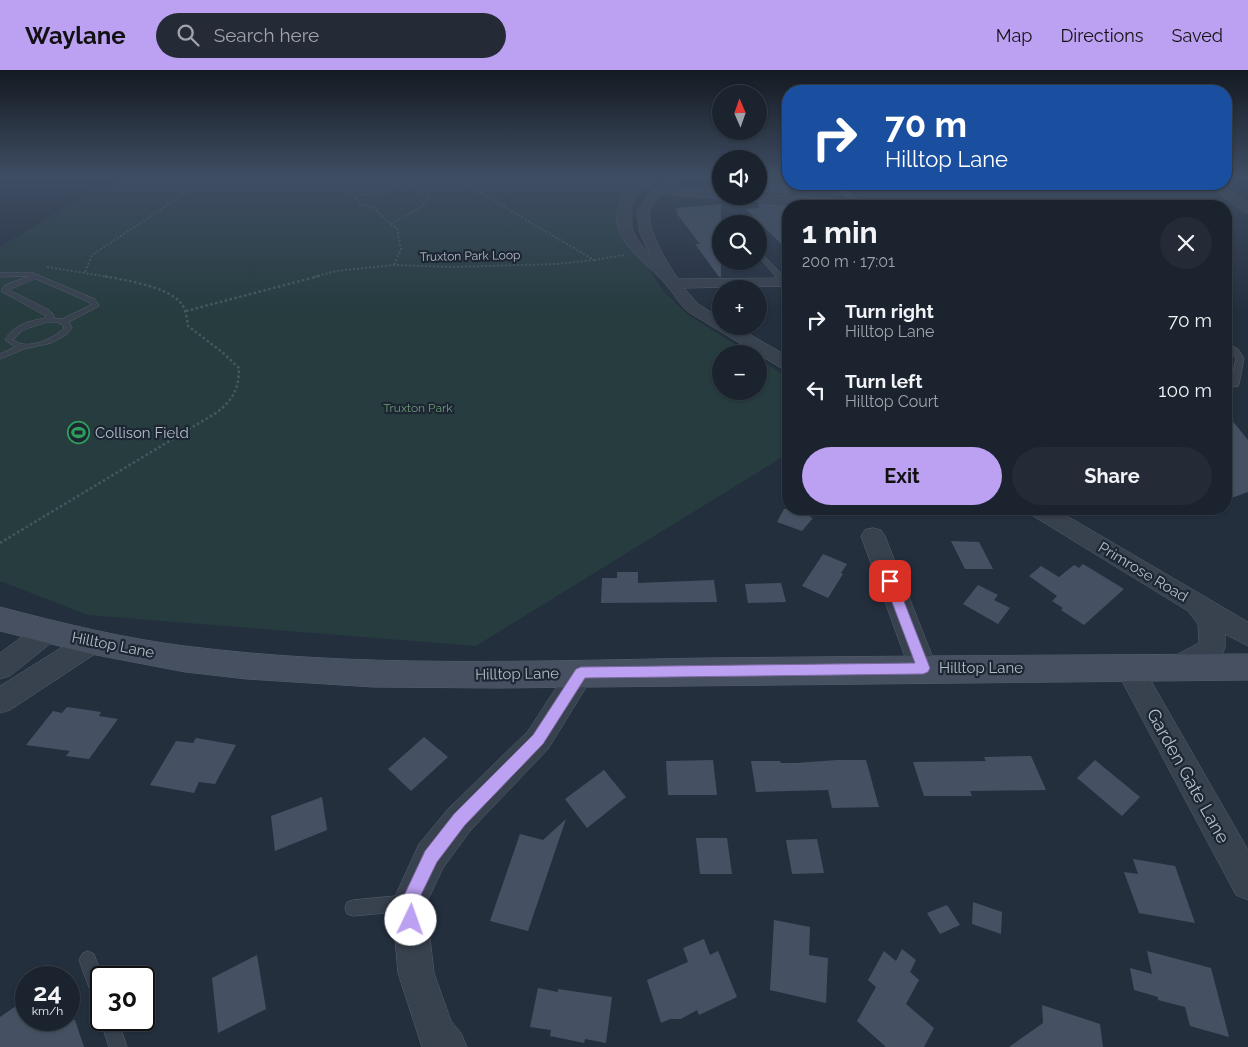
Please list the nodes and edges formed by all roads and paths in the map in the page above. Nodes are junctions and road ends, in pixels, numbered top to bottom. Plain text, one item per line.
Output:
1 (142, 222) edge
2 (389, 222) edge
3 (395, 222) edge
4 (529, 222) edge
5 (623, 222) edge
6 (644, 222) edge
7 (391, 224) junction
8 (630, 254) dead end
9 (594, 260) junction
10 (767, 261) edge
11 (394, 265) junction
12 (39, 266) dead end
13 (85, 272) junction
14 (0, 275) edge
15 (36, 276) junction
16 (782, 277) edge
17 (782, 282) edge
18 (674, 284) junction
19 (186, 311) junction
20 (48, 320) junction
21 (712, 320) edge
22 (63, 322) junction
23 (738, 335) edge
24 (23, 346) junction
25 (1232, 349) edge
26 (0, 357) edge
27 (782, 359) edge
28 (1232, 384) edge
29 (1048, 515) edge
30 (873, 536) dead end
31 (0, 543) edge
32 (1196, 604) junction
33 (0, 619) edge
34 (47, 632) junction
35 (1248, 635) edge
36 (92, 642) junction
37 (1248, 667) edge
38 (0, 668) edge
39 (923, 668) junction
40 (1129, 668) junction
41 (1177, 668) junction
42 (581, 673) junction
43 (0, 701) edge
44 (1248, 883) edge
45 (409, 902) junction
46 (353, 908) dead end
47 (88, 960) dead end
48 (90, 966) edge
49 (113, 1031) edge
50 (118, 1047) edge
51 (446, 1047) edge

1 - 13 path
2 - 7 path
3 - 7 path
4 - 9 path
5 - 18 street
6 - 18 street
7 - 11 path
8 - 9 path, Truxton Park Loop
9 - 11 path, Truxton Park Loop
10 - 16 lane
11 - 19 path, Truxton Park Loop
12 - 13 path
13 - 19 path
14 - 15 lane
15 - 20 lane
15 - 22 lane
17 - 18 street
18 - 21 street
19 - 31 path
20 - 22 lane
20 - 24 lane
22 - 24 lane
23 - 27 street
24 - 26 lane
25 - 28 lane
29 - 32 street, Primrose Road
30 - 39 street
32 - 35 street, Primrose Road
32 - 41 street
33 - 34 street, Hilltop Lane
34 - 36 street, Hilltop Lane
34 - 38 street
36 - 42 street, Hilltop Lane
36 - 43 street
37 - 41 street, Hilltop Lane
39 - 40 street, Hilltop Lane
39 - 42 street, Hilltop Lane
40 - 41 street, Hilltop Lane
40 - 44 street, Garden Gate Lane
42 - 45 street
45 - 46 lane
45 - 51 street
47 - 48 lane
49 - 50 lane

